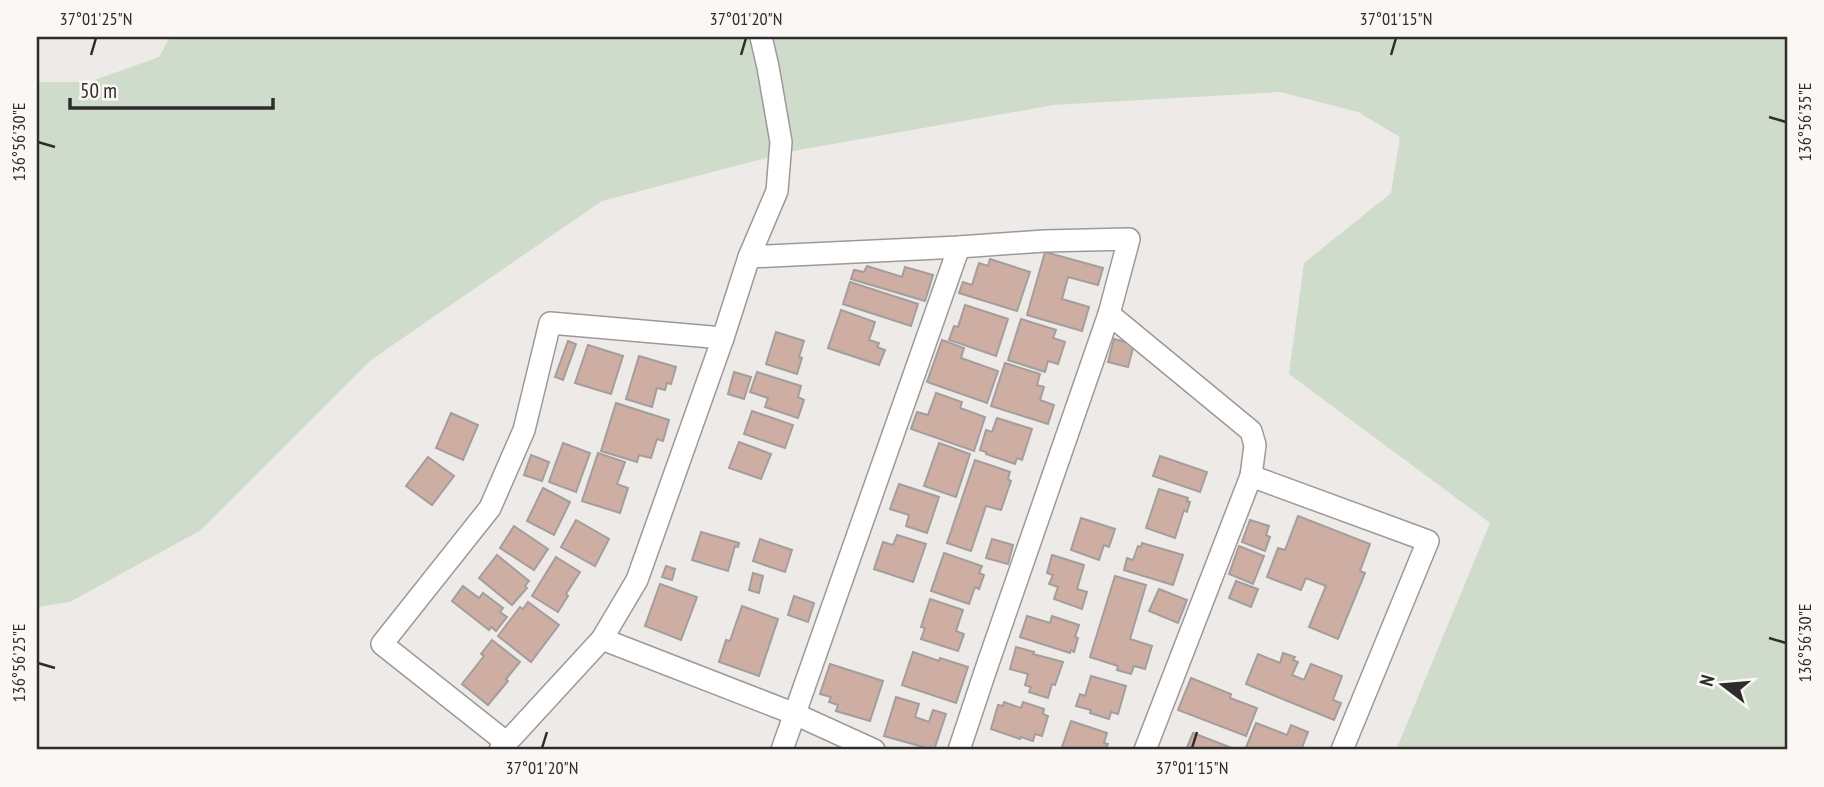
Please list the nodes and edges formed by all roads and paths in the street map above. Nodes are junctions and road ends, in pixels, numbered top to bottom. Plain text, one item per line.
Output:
1 (761, 37) edge
2 (959, 247) junction
3 (749, 257) junction
4 (1109, 314) junction
5 (723, 338) junction
6 (1251, 476) junction
7 (602, 639) junction
8 (795, 714) junction
9 (503, 746) edge
10 (782, 750) edge
11 (874, 750) edge
12 (959, 750) edge
13 (1145, 750) edge
14 (1342, 750) edge

1 - 3 street
2 - 3 street
2 - 4 street
2 - 8 street
3 - 5 street
4 - 6 street
4 - 12 street
5 - 7 street
5 - 9 street
6 - 13 street
6 - 14 street
7 - 8 street
7 - 9 street
8 - 10 street
8 - 11 street

